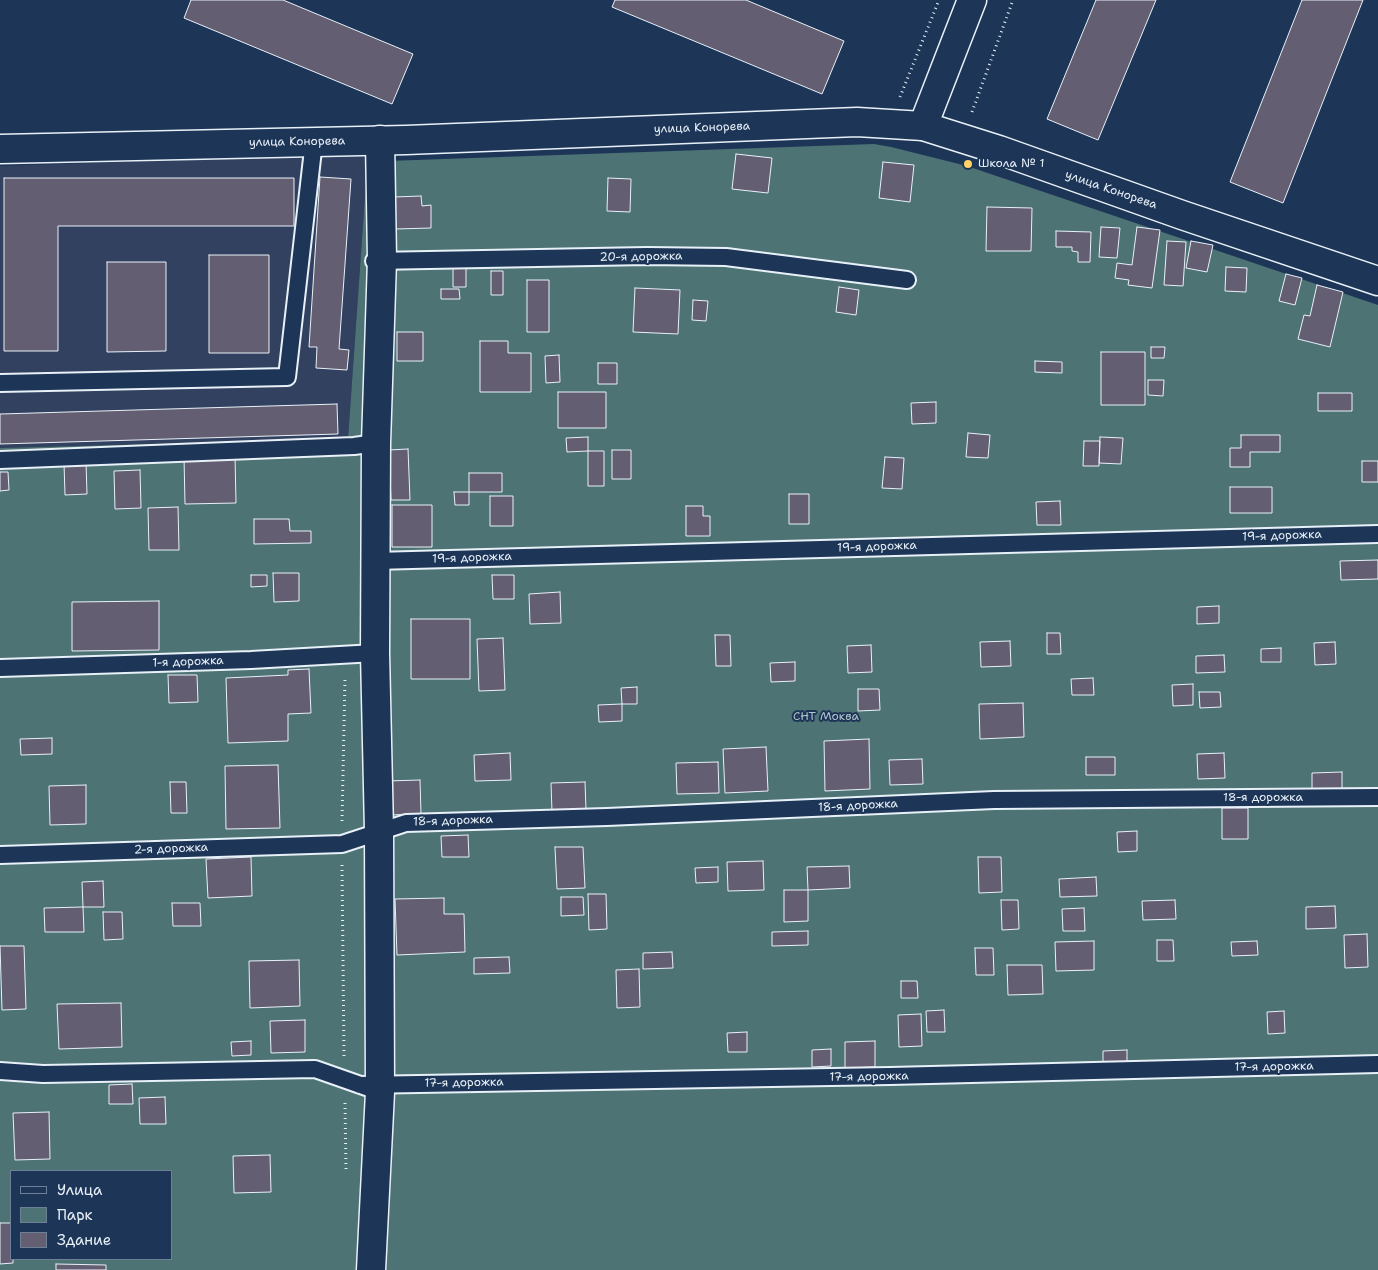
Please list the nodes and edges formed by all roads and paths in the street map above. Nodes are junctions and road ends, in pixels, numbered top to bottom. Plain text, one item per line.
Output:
1 (939, 0) edge
2 (972, 0) edge
3 (1013, 0) edge
4 (970, 120) dead end
5 (890, 124) junction
6 (923, 126) junction
7 (380, 140) junction
8 (314, 142) junction
9 (0, 149) edge
10 (378, 260) junction
11 (907, 280) dead end
12 (1378, 281) edge
13 (0, 383) edge
14 (376, 443) junction
15 (0, 460) edge
16 (1378, 534) edge
17 (375, 561) junction
18 (375, 653) junction
19 (0, 668) edge
20 (1378, 797) edge
21 (379, 831) junction
22 (342, 844) joint
23 (0, 855) edge
24 (1378, 1064) edge
25 (0, 1071) edge
26 (373, 1087) junction
27 (371, 1270) edge

1 - 5 path
2 - 6 street
3 - 4 path
5 - 6 street, улица Конорева
5 - 7 street, улица Конорева
6 - 12 street, улица Конорева
7 - 8 street, улица Конорева
7 - 10 street
8 - 9 street, улица Конорева
8 - 13 lane
10 - 11 lane, 20-я дорожка
10 - 14 street
14 - 15 lane
14 - 17 street
16 - 17 lane, 19-я дорожка
17 - 18 street
18 - 19 lane, 1-я дорожка
18 - 21 street
20 - 21 lane, 18-я дорожка
21 - 22 lane, 18-я дорожка
21 - 26 street
22 - 23 lane, 2-я дорожка
24 - 26 lane, 17-я дорожка
25 - 26 lane
26 - 27 street

